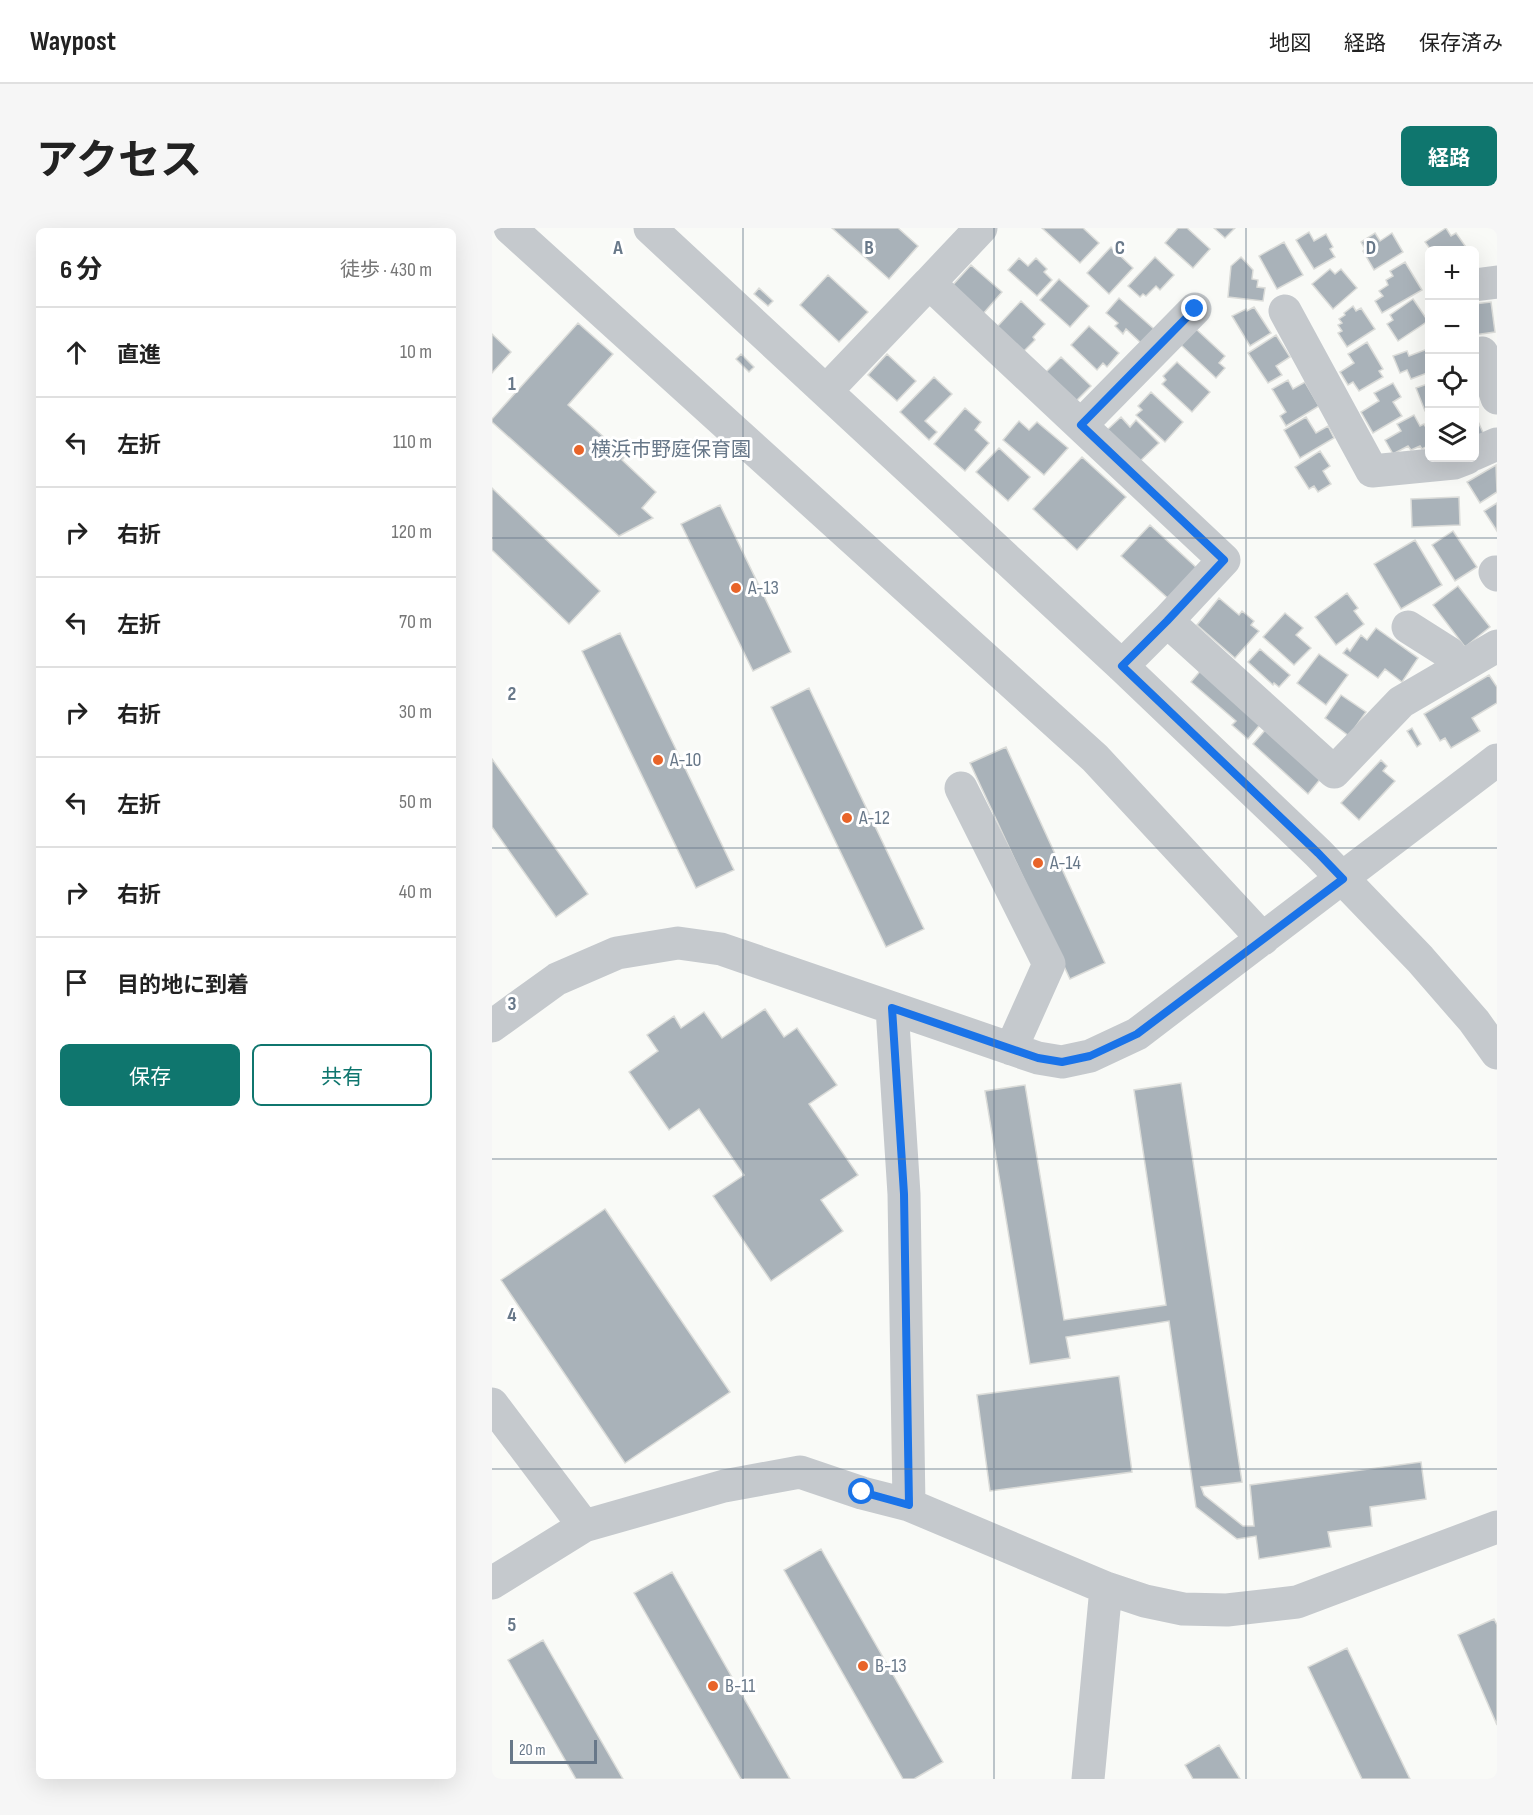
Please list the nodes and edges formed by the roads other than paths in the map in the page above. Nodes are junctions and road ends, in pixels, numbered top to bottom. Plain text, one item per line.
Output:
1 (510, 228) edge
2 (981, 228) edge
3 (663, 232) edge
4 (929, 283) junction
5 (1285, 311) dead end
6 (1180, 316) dead end
7 (1482, 353) dead end
8 (827, 390) junction
9 (1497, 398) edge
10 (1081, 425) junction
11 (1497, 444) edge
12 (1479, 452) edge
13 (1457, 462) edge
14 (1167, 621) junction
15 (1408, 627) dead end
16 (1497, 646) edge
17 (1122, 666) junction
18 (1460, 668) junction
19 (1497, 760) edge
20 (961, 788) dead end
21 (1343, 879) junction
22 (1263, 939) junction
23 (892, 1008) junction
24 (492, 1026) edge
25 (1011, 1049) junction
26 (1497, 1053) edge
27 (492, 1404) edge
28 (909, 1505) junction
29 (584, 1526) junction
30 (1497, 1527) edge
31 (492, 1583) edge
32 (1106, 1588) junction
33 (1088, 1779) edge

1 - 22 street
2 - 4 street
3 - 8 street
4 - 8 street
4 - 10 street
5 - 13 street
6 - 10 street
7 - 9 street
8 - 17 street
10 - 14 street
11 - 12 street
14 - 17 street
14 - 18 street
15 - 18 street
16 - 18 street
17 - 21 street
19 - 21 street
20 - 25 street
21 - 22 street
21 - 26 street
22 - 25 street
23 - 24 street
23 - 25 street
23 - 28 street
27 - 29 street
28 - 29 street
28 - 32 street
29 - 31 street
30 - 32 street
32 - 33 street

